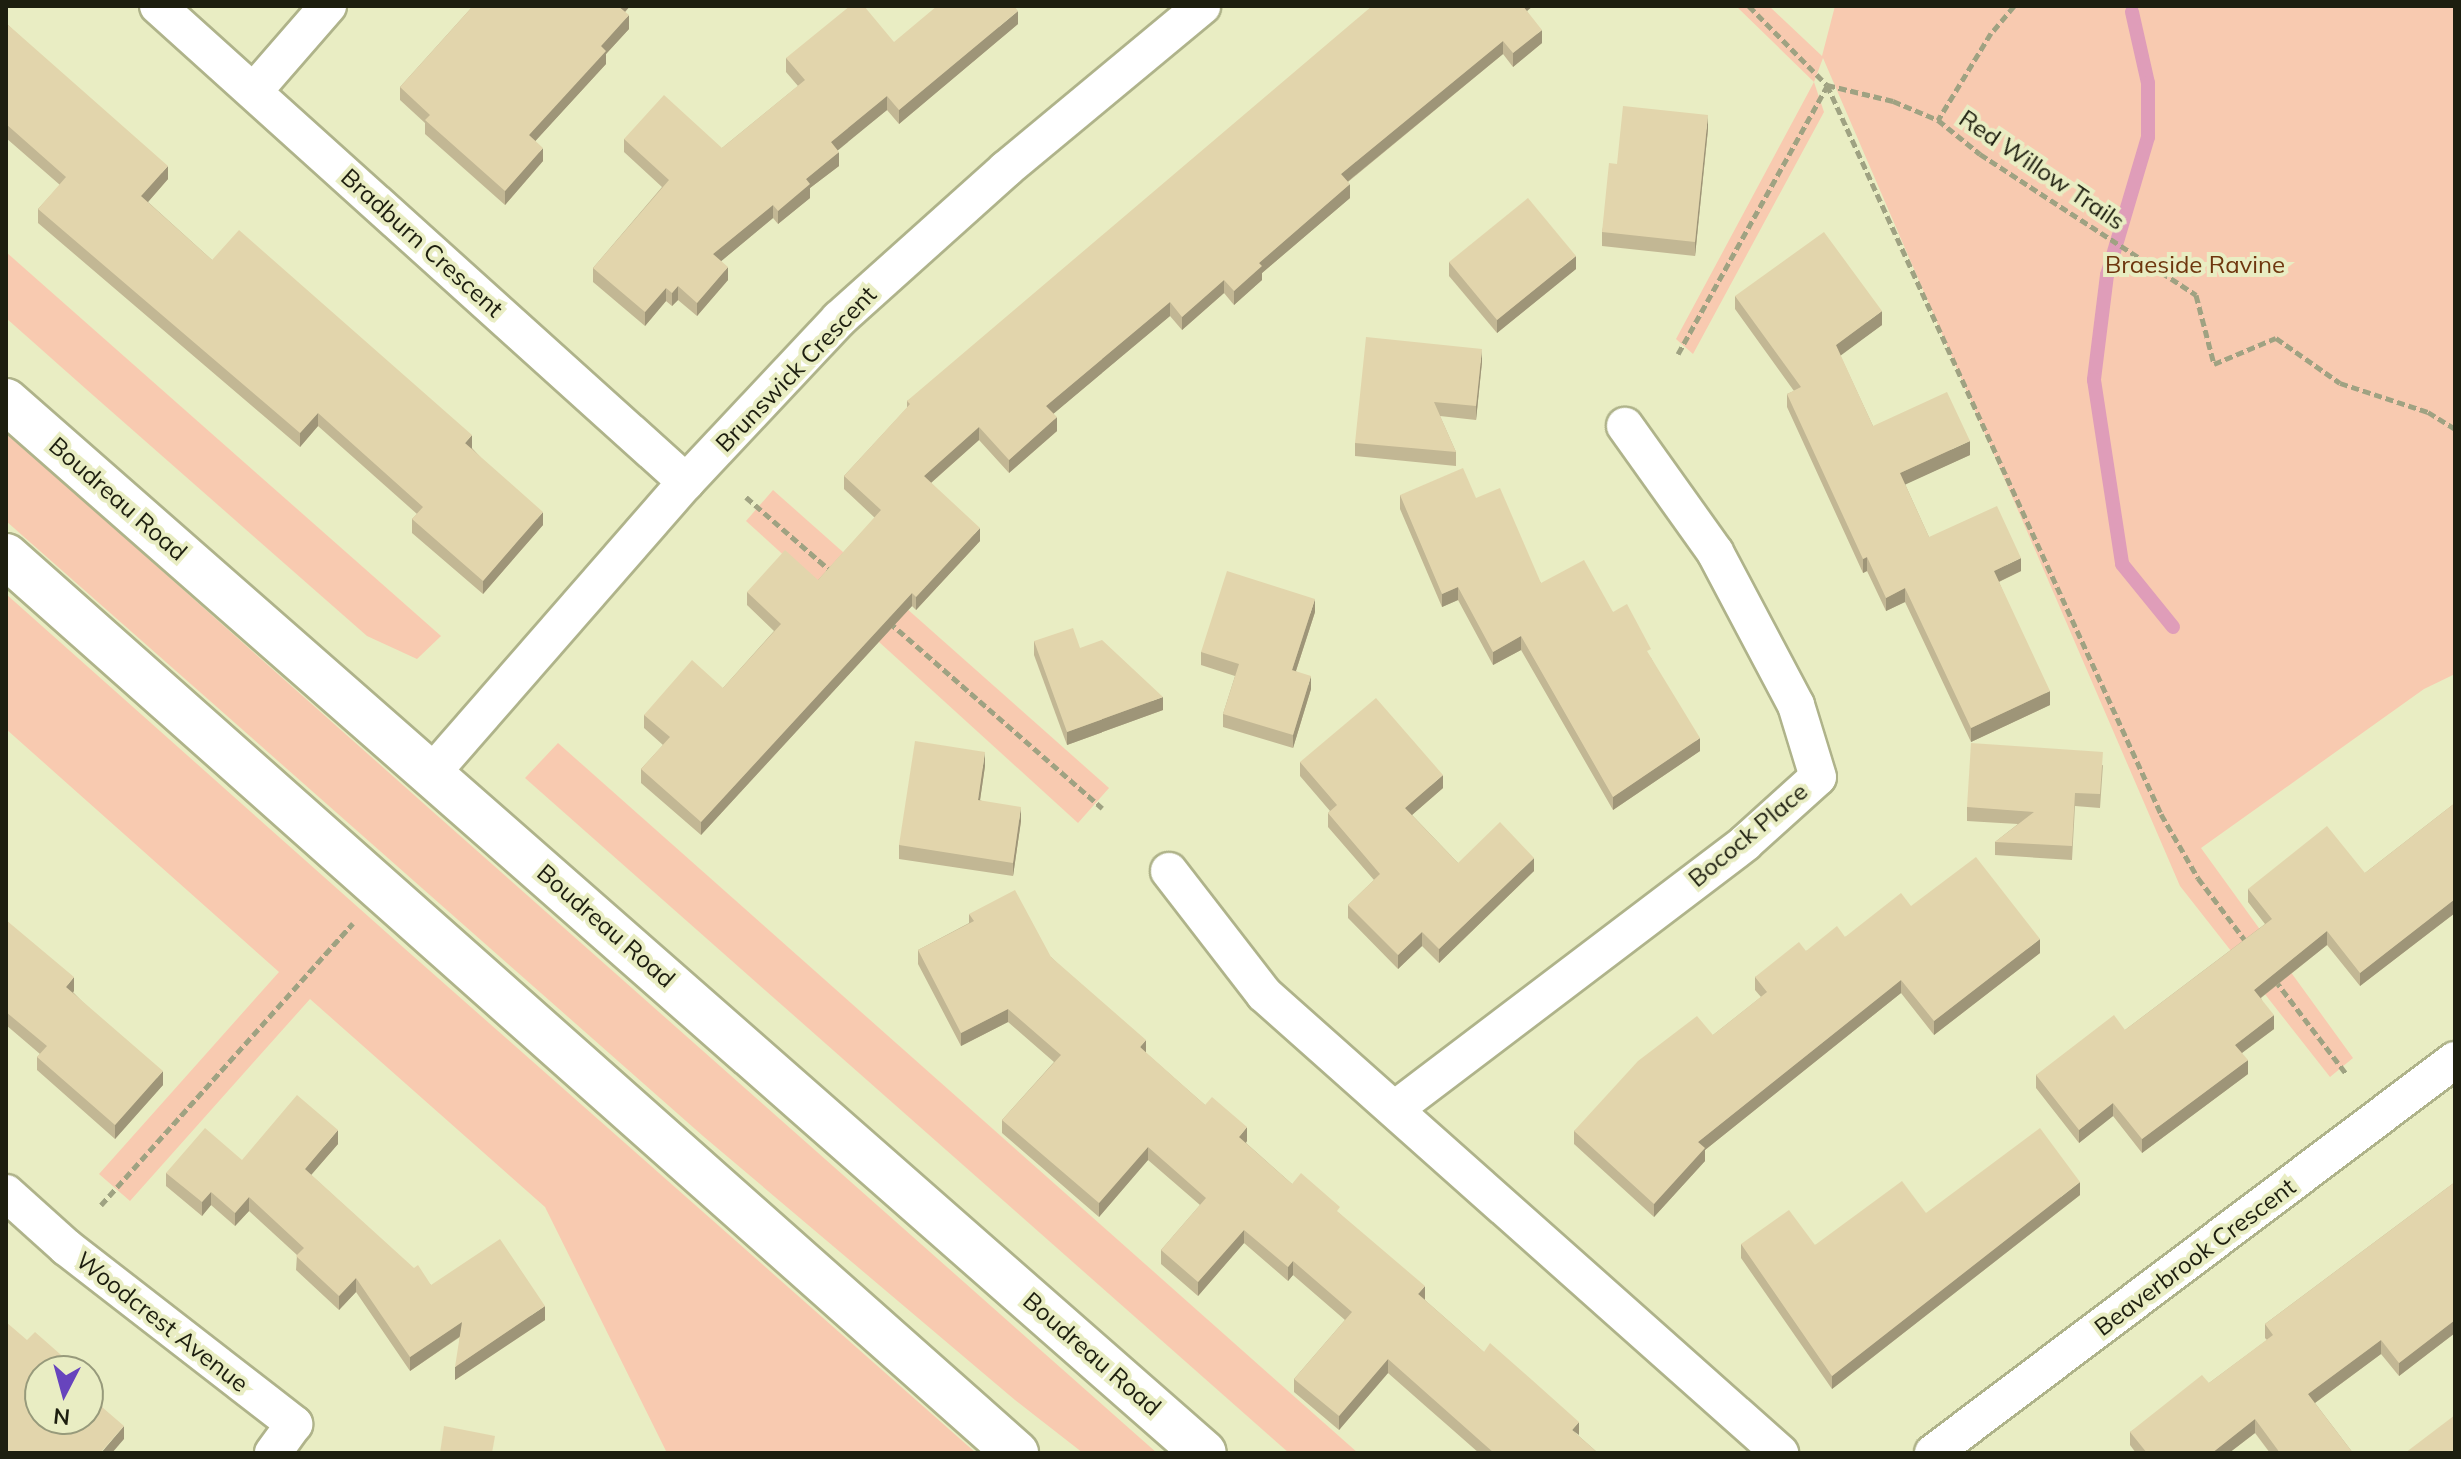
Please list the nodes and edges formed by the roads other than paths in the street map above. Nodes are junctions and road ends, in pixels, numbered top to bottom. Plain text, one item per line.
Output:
1 (158, 6) edge
2 (328, 6) edge
3 (1202, 6) edge
4 (254, 91) junction
5 (6, 401) edge
6 (1625, 426) dead end
7 (686, 482) junction
8 (6, 556) edge
9 (431, 774) junction
10 (1169, 871) dead end
11 (2455, 1060) edge
12 (1395, 1109) junction
13 (6, 1193) edge
14 (273, 1453) edge
15 (1016, 1453) edge
16 (1204, 1453) edge
17 (1780, 1453) edge
18 (1933, 1453) edge

1 - 4 street, Bradburn Crescent
2 - 4 street
3 - 7 street, Brunswick Crescent
4 - 7 street, Bradburn Crescent
5 - 9 main road, Boudreau Road
6 - 12 street, Bocock Place
7 - 9 street, Brunswick Crescent
8 - 15 main road
9 - 16 main road, Boudreau Road
10 - 12 street
11 - 18 street, Beaverbrook Crescent
12 - 17 street
13 - 14 street, Woodcrest Avenue

